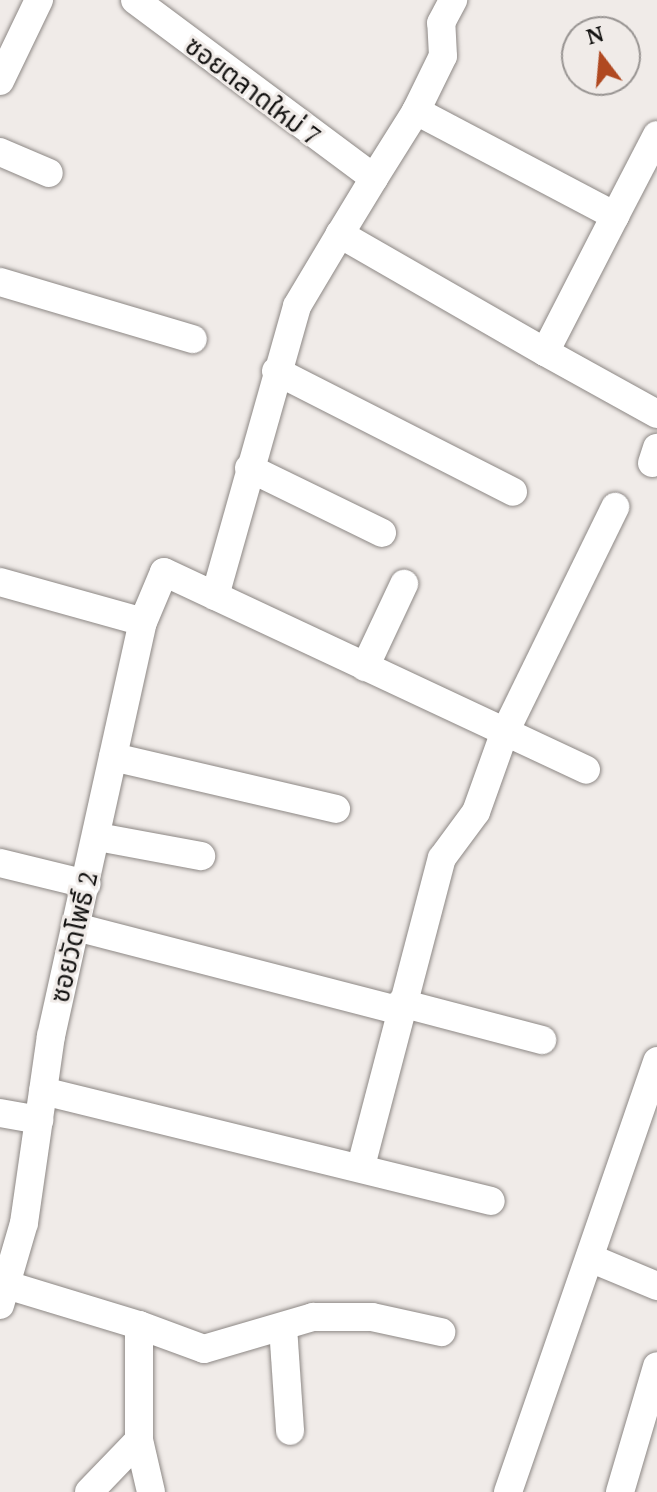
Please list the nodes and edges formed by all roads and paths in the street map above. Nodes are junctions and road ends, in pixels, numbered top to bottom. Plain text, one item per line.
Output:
1 (39, 0) edge
2 (135, 0) edge
3 (453, 0) edge
4 (0, 81) edge
5 (416, 111) junction
6 (657, 135) edge
7 (0, 152) edge
8 (49, 173) dead end
9 (374, 178) junction
10 (615, 216) junction
11 (340, 234) junction
12 (0, 282) edge
13 (193, 339) dead end
14 (545, 352) junction
15 (276, 371) junction
16 (657, 414) edge
17 (249, 468) junction
18 (513, 492) dead end
19 (615, 507) dead end
20 (382, 533) dead end
21 (0, 582) edge
22 (404, 584) dead end
23 (215, 596) junction
24 (143, 622) junction
25 (365, 667) junction
26 (504, 734) junction
27 (113, 757) junction
28 (586, 770) dead end
29 (336, 809) dead end
30 (98, 837) junction
31 (201, 856) dead end
32 (0, 863) edge
33 (86, 884) junction
34 (76, 927) junction
35 (401, 1007) junction
36 (542, 1040) dead end
37 (657, 1061) edge
38 (43, 1091) junction
39 (0, 1113) edge
40 (39, 1120) junction
41 (361, 1166) junction
42 (491, 1201) dead end
43 (590, 1258) junction
44 (657, 1286) edge
45 (3, 1295) edge
46 (139, 1325) junction
47 (283, 1327) junction
48 (441, 1332) dead end
49 (657, 1366) edge
50 (290, 1431) dead end
51 (139, 1440) junction
52 (89, 1492) edge
53 (151, 1492) edge
54 (508, 1492) edge
55 (620, 1492) edge

1 - 4 street
2 - 9 street, ซอยตลาดใหม่ 7
3 - 5 street
5 - 9 street
5 - 10 street
6 - 10 street
7 - 8 street
9 - 11 street
10 - 14 street
11 - 14 street
11 - 15 street
12 - 13 street
14 - 16 street
15 - 17 street
15 - 18 street
17 - 20 street
17 - 23 street
19 - 26 street
21 - 24 street
22 - 25 street
23 - 24 street, ซอยวัดโพธิ์ 2
23 - 25 street
24 - 27 street, ซอยวัดโพธิ์ 2
25 - 26 street
26 - 28 street
26 - 35 street
27 - 29 street
27 - 30 street, ซอยวัดโพธิ์ 2
30 - 31 street
30 - 33 street, ซอยวัดโพธิ์ 2
32 - 33 street
33 - 34 street, ซอยวัดโพธิ์ 2
34 - 35 street
34 - 38 street, ซอยวัดโพธิ์ 2
35 - 36 street
35 - 41 street
37 - 43 street
38 - 40 street, ซอยวัดโพธิ์ 2
38 - 41 street
39 - 40 street
40 - 45 street, ซอยวัดโพธิ์ 2
41 - 42 street
43 - 44 street
43 - 54 street
45 - 46 street
46 - 47 street
46 - 51 street
47 - 48 street
47 - 50 street
49 - 55 street
51 - 52 street
51 - 53 street

